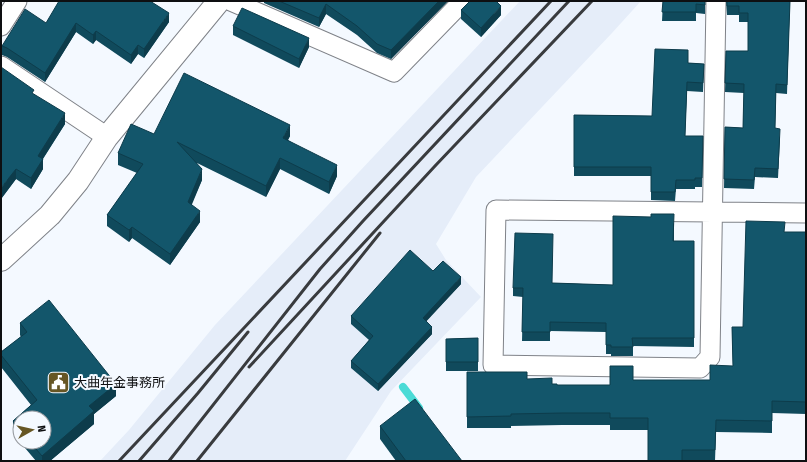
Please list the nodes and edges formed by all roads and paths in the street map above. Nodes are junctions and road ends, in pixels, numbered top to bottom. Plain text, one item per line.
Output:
1 (16, 1) edge
2 (219, 1) edge
3 (231, 1) edge
4 (463, 1) edge
5 (716, 1) edge
6 (1, 26) edge
7 (1, 66) edge
8 (107, 137) junction
9 (713, 212) junction
10 (806, 213) edge
11 (1, 260) edge

1 - 6 street
2 - 8 street
3 - 4 street
5 - 9 street
7 - 8 street
8 - 11 street
9 - 9 street
9 - 10 street

